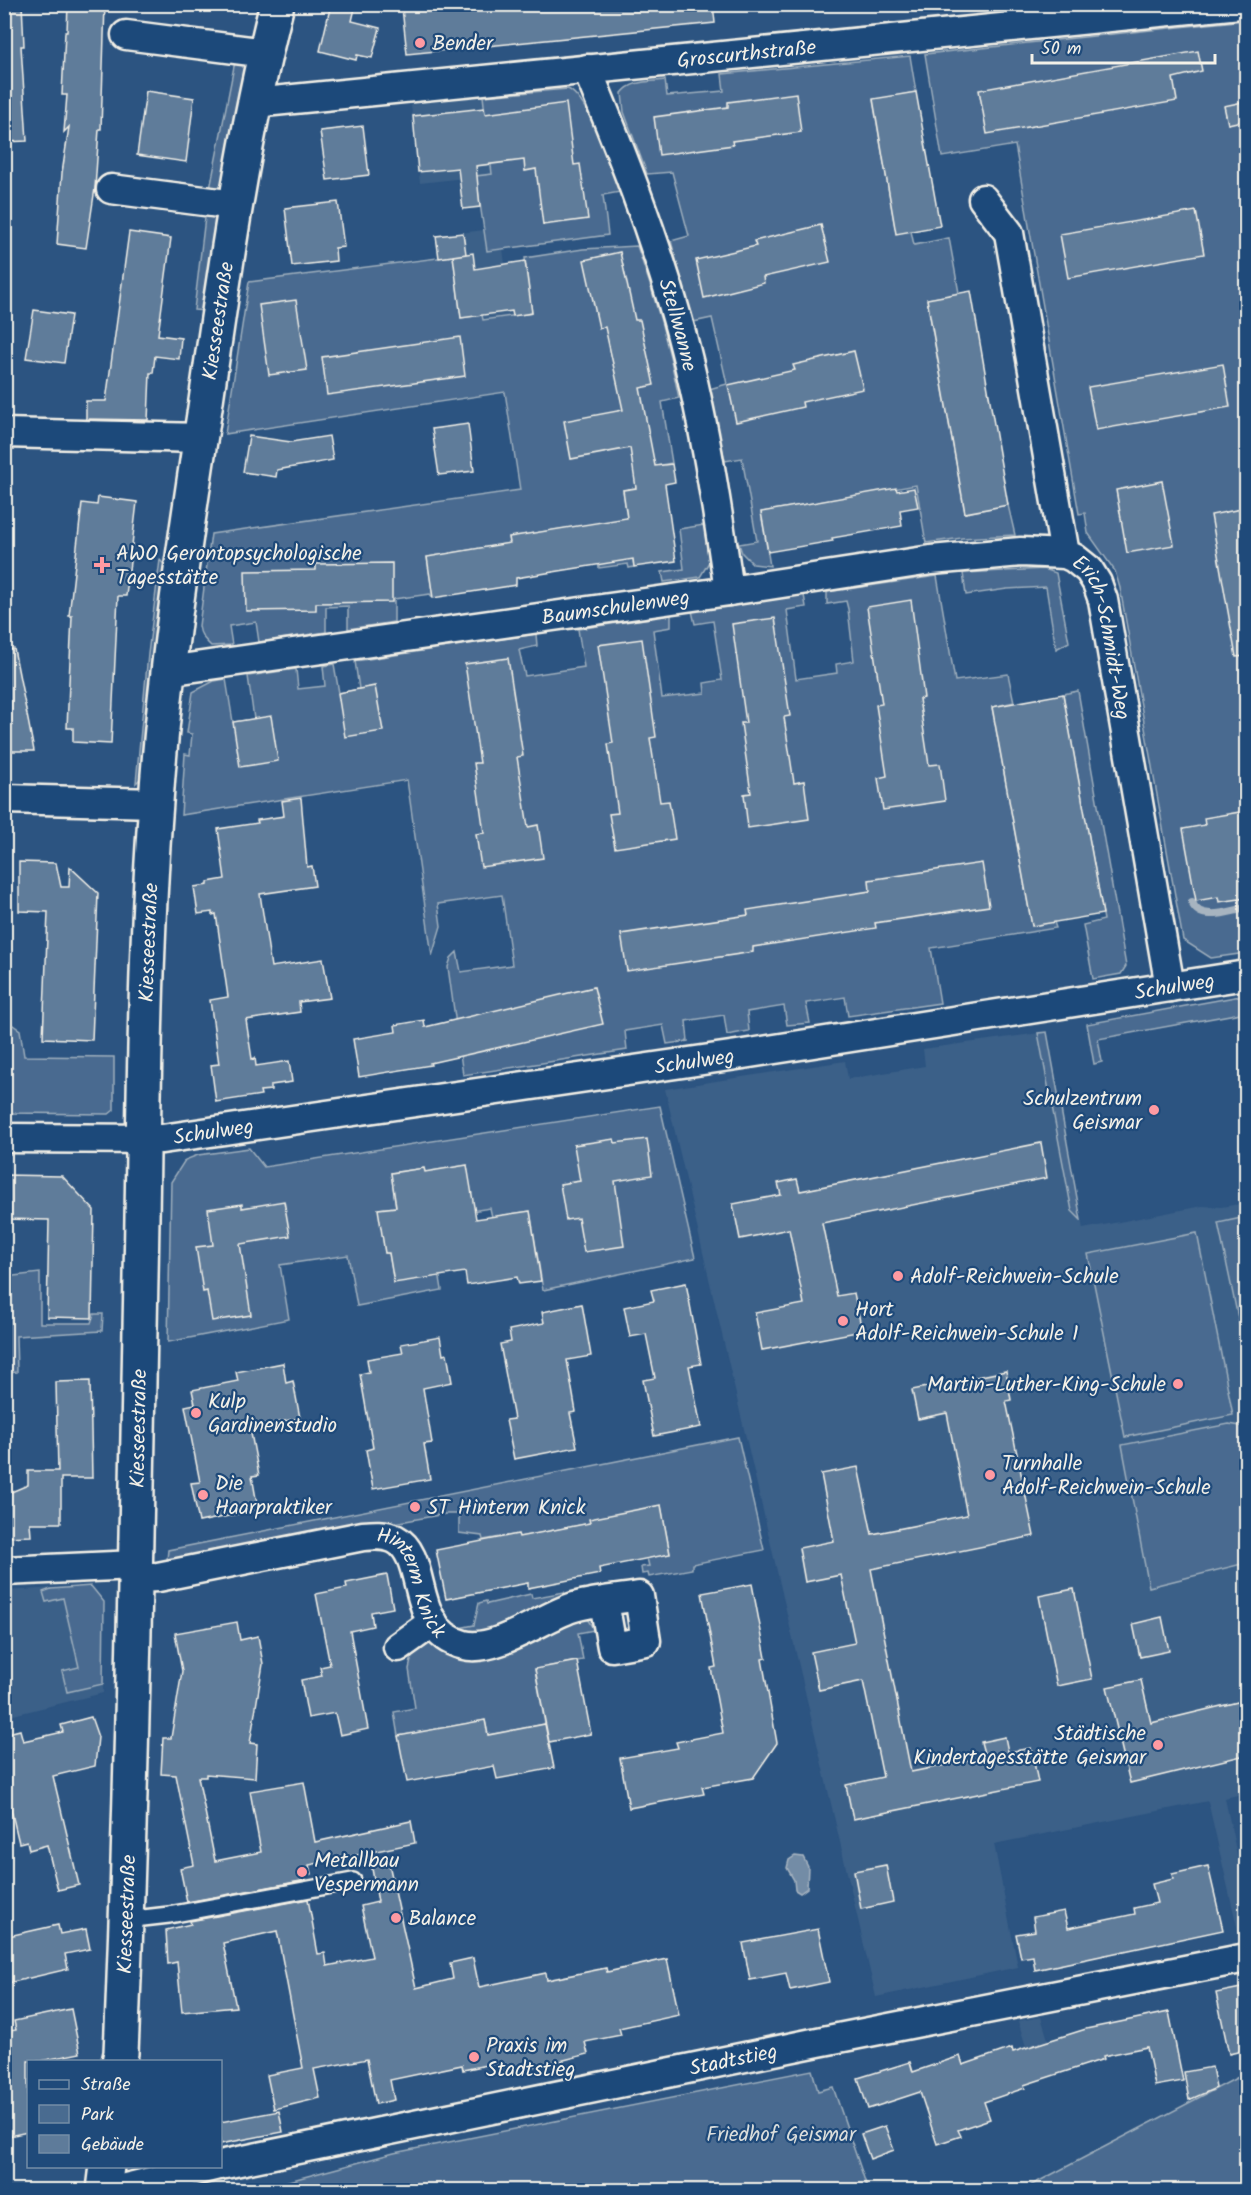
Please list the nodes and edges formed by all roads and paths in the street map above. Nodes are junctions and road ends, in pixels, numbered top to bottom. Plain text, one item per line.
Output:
1 (277, 4) edge
2 (1240, 4) edge
3 (126, 35) dead end
4 (265, 53) junction
5 (587, 69) junction
6 (254, 103) junction
7 (111, 189) dead end
8 (983, 199) dead end
9 (235, 205) junction
10 (4, 433) edge
11 (200, 438) junction
12 (1065, 554) junction
13 (729, 591) junction
14 (167, 671) junction
15 (4, 799) edge
16 (155, 803) junction
17 (1246, 975) edge
18 (1170, 987) junction
19 (4, 1138) edge
20 (142, 1139) junction
21 (4, 1571) edge
22 (136, 1571) junction
23 (604, 1602) dead end
24 (433, 1622) junction
25 (398, 1647) dead end
26 (353, 1881) dead end
27 (126, 1920) junction
28 (1246, 1958) edge
29 (121, 2059) edge
30 (222, 2165) edge
31 (203, 2168) edge
32 (117, 2182) edge

1 - 4 street, Kiesseestraße
2 - 5 street, Groscurthstraße
3 - 4 street
4 - 6 street, Kiesseestraße
5 - 6 street, Groscurthstraße
5 - 13 street, Stellwanne
6 - 9 street, Kiesseestraße
7 - 9 street
8 - 12 street, Erich-Schmidt-Weg
9 - 11 street, Kiesseestraße
10 - 11 street
11 - 14 street, Kiesseestraße
12 - 13 street, Baumschulenweg
12 - 18 street, Erich-Schmidt-Weg
13 - 14 street, Baumschulenweg
14 - 16 street, Kiesseestraße
15 - 16 street
16 - 20 street, Kiesseestraße
17 - 18 street, Schulweg
18 - 20 street, Schulweg
19 - 20 street, Schulweg
20 - 22 street, Kiesseestraße
21 - 22 street, Hinterm Knick
22 - 24 street, Hinterm Knick
22 - 27 street, Kiesseestraße
23 - 24 street, Hinterm Knick
24 - 25 street
26 - 27 lane
27 - 29 street, Kiesseestraße
28 - 30 street, Stadtstieg
31 - 32 street

